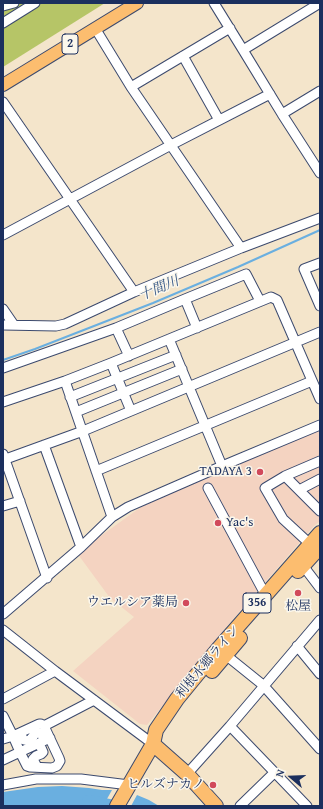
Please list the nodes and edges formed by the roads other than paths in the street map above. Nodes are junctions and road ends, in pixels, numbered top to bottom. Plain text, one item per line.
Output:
1 (14, 3) edge
2 (36, 3) edge
3 (137, 3) edge
4 (214, 3) edge
5 (320, 3) edge
6 (3, 6) edge
7 (3, 23) edge
8 (95, 28) junction
9 (230, 28) junction
10 (244, 50) junction
11 (183, 56) junction
12 (3, 85) edge
13 (131, 86) junction
14 (320, 90) edge
15 (270, 94) junction
16 (3, 102) edge
17 (282, 114) junction
18 (219, 120) junction
19 (171, 145) junction
20 (320, 173) edge
21 (70, 200) junction
22 (320, 218) edge
23 (3, 235) edge
24 (241, 248) junction
25 (320, 263) edge
26 (134, 292) junction
27 (185, 299) junction
28 (260, 302) junction
29 (320, 306) edge
30 (3, 309) edge
31 (3, 325) edge
32 (14, 325) junction
33 (116, 328) junction
34 (197, 328) junction
35 (320, 332) edge
36 (169, 339) junction
37 (296, 343) junction
38 (176, 354) junction
39 (129, 356) junction
40 (112, 363) junction
41 (3, 368) edge
42 (182, 370) junction
43 (118, 378) junction
44 (65, 381) junction
45 (312, 381) junction
46 (189, 387) junction
47 (124, 393) junction
48 (70, 397) junction
49 (320, 399) edge
50 (3, 402) edge
51 (131, 411) junction
52 (76, 412) junction
53 (320, 425) edge
54 (206, 426) junction
55 (83, 431) junction
56 (44, 445) junction
57 (4, 458) edge
58 (320, 462) edge
59 (222, 466) junction
60 (96, 471) junction
61 (285, 476) junction
62 (320, 479) edge
63 (208, 488) dead end
64 (299, 490) junction
65 (20, 500) junction
66 (3, 506) edge
67 (320, 511) edge
68 (112, 517) junction
69 (320, 533) edge
70 (315, 546) edge
71 (81, 547) junction
72 (300, 562) junction
73 (47, 578) junction
74 (320, 588) edge
75 (265, 594) junction
76 (3, 614) edge
77 (320, 620) edge
78 (3, 630) edge
79 (297, 646) junction
80 (222, 652) junction
81 (55, 671) junction
82 (320, 674) edge
83 (263, 685) junction
84 (3, 699) edge
85 (94, 700) junction
86 (3, 716) edge
87 (44, 726) junction
88 (230, 726) junction
89 (9, 736) edge
90 (45, 740) junction
91 (153, 744) junction
92 (320, 749) edge
93 (20, 752) junction
94 (3, 760) edge
95 (37, 767) junction
96 (275, 772) junction
97 (187, 774) junction
98 (3, 785) edge
99 (128, 787) junction
100 (117, 806) edge
101 (216, 806) edge
102 (240, 806) edge
103 (307, 806) edge

1 - 6 street
2 - 7 street
3 - 8 main road, 2
4 - 9 street
5 - 10 street
8 - 12 main road, 2
8 - 13 street
9 - 10 street
9 - 11 street
10 - 15 street
11 - 13 street
11 - 18 street
13 - 19 street
14 - 17 street
15 - 17 street
15 - 18 street
16 - 21 street
17 - 20 street
18 - 19 street
19 - 21 street
19 - 24 street
21 - 23 street
21 - 26 street
22 - 24 street
24 - 26 street
25 - 29 street
26 - 32 street
27 - 28 street
27 - 33 street
27 - 34 street
28 - 34 street
28 - 37 street
30 - 32 street
31 - 32 street
33 - 39 street
33 - 41 street
34 - 36 street
35 - 37 street
36 - 38 street
36 - 39 street
37 - 45 street
37 - 46 street
38 - 42 street
38 - 43 street
39 - 40 street
40 - 43 street
40 - 44 street
42 - 46 street
42 - 47 street
43 - 47 street
43 - 48 street
44 - 48 street
44 - 50 street
45 - 49 street
45 - 54 street
46 - 51 street
46 - 54 street
47 - 51 street
47 - 52 street
48 - 52 street
51 - 55 street
52 - 55 street
53 - 59 street
54 - 59 street
54 - 60 street
55 - 56 street
55 - 60 street
56 - 57 street
56 - 71 street
57 - 65 street
58 - 61 street
59 - 68 street
60 - 68 street
61 - 64 street
61 - 70 street
62 - 64 street
63 - 75 street
64 - 67 street
65 - 66 street
65 - 73 street
68 - 71 street
69 - 70 highway, 利根水郷ライン / 356
70 - 72 highway, 利根水郷ライン / 356
71 - 73 street
72 - 74 street
72 - 75 highway, 利根水郷ライン / 356
72 - 80 highway, 利根水郷ライン / 356
73 - 76 street
75 - 80 highway, 利根水郷ライン / 356
77 - 79 street
78 - 81 street
79 - 82 street
79 - 83 street
80 - 83 street
80 - 91 highway, 利根水郷ライン / 356
81 - 84 street
81 - 85 street
83 - 88 street
83 - 92 street
85 - 87 street
85 - 91 street
86 - 89 street
87 - 89 street
87 - 90 street
88 - 96 street
88 - 97 street
89 - 90 street
89 - 93 street
90 - 93 street
90 - 95 street
90 - 95 street
91 - 97 highway
91 - 99 highway, 356
93 - 94 street
93 - 95 street
96 - 102 street
96 - 103 street
97 - 101 highway
98 - 99 street
99 - 100 highway, 356

